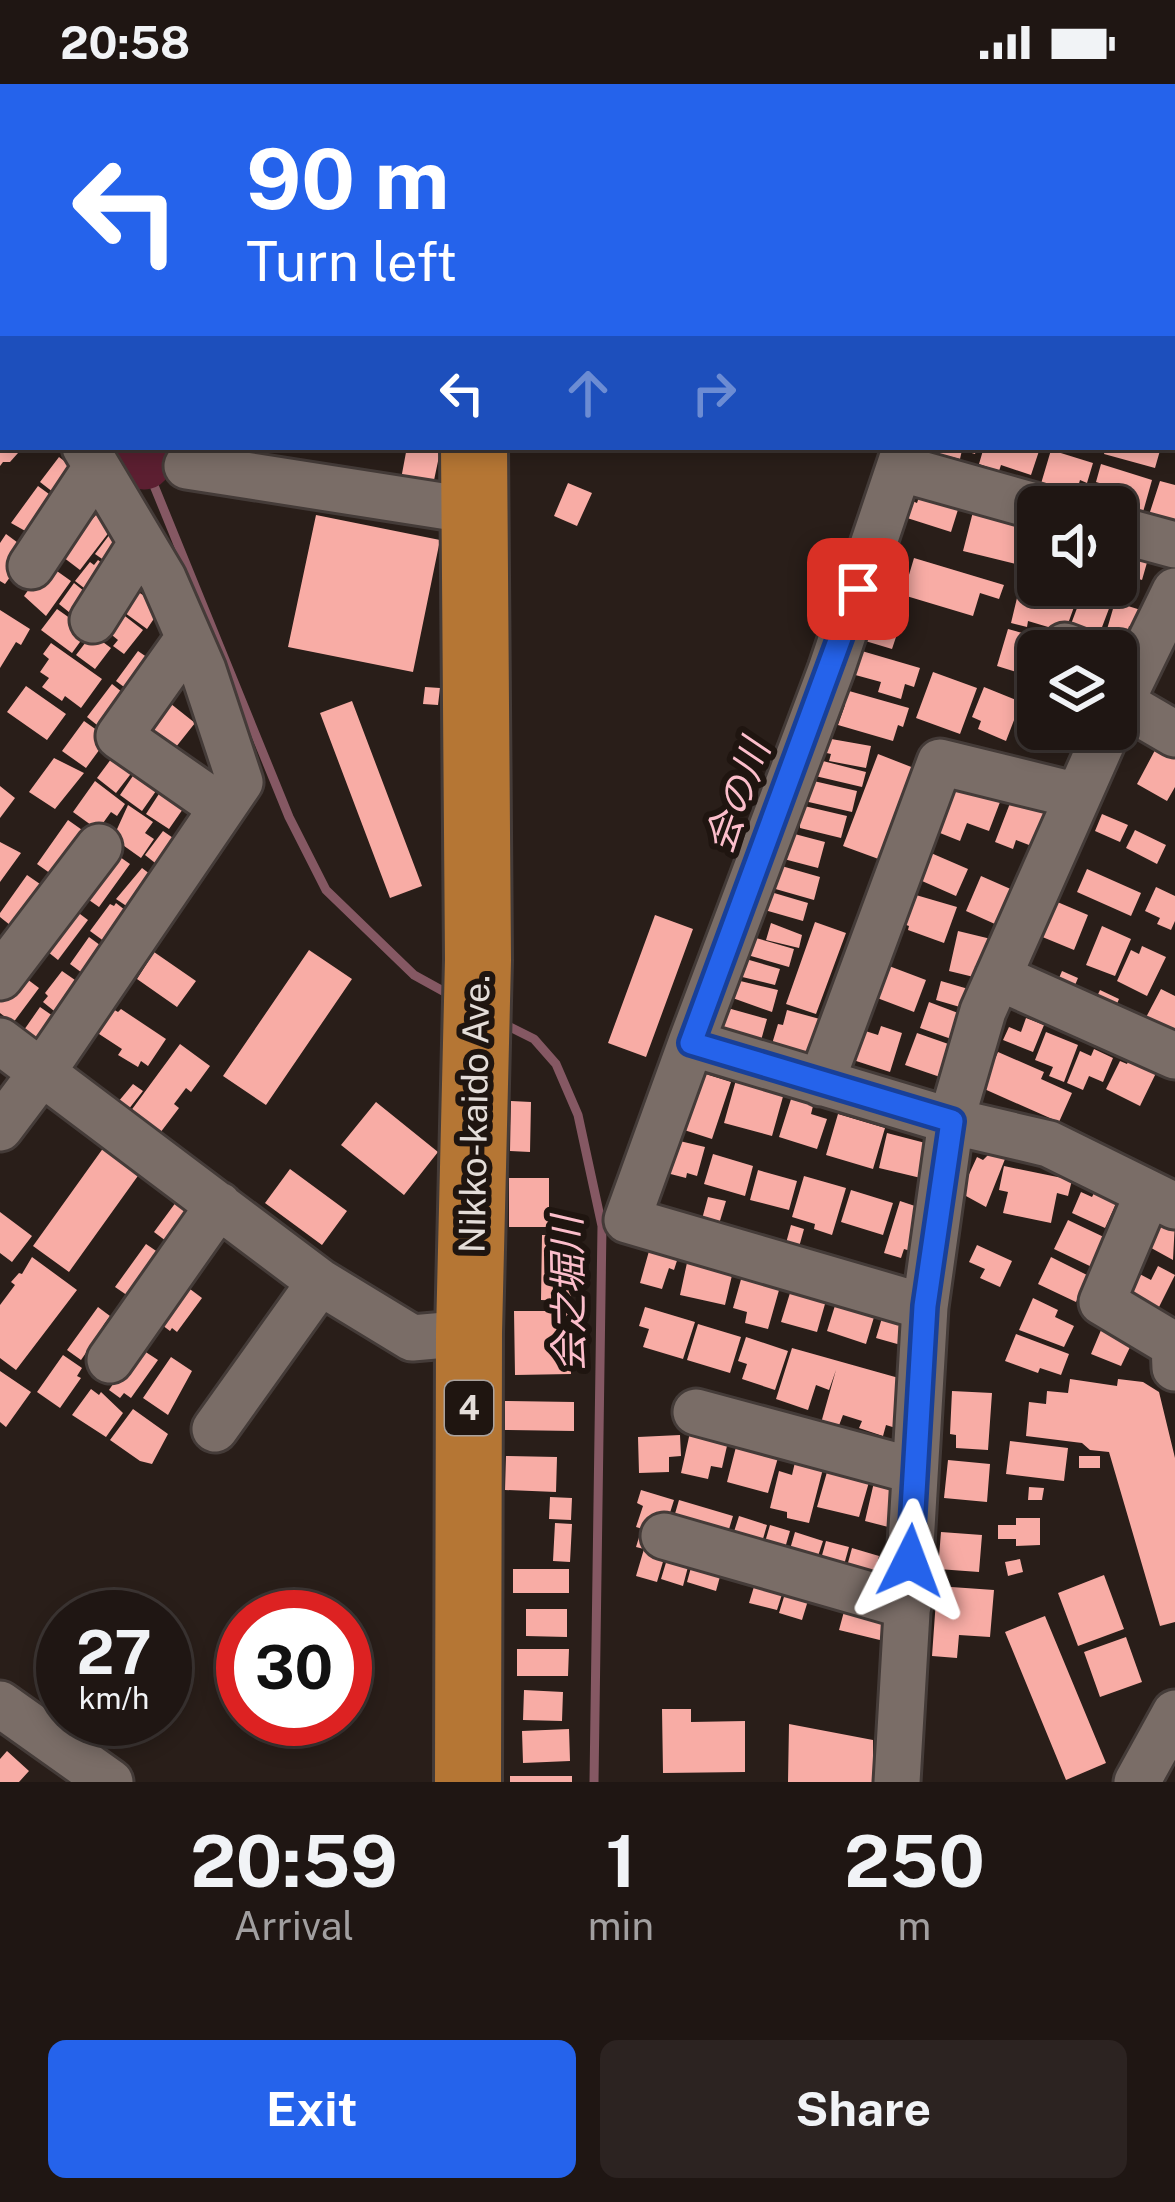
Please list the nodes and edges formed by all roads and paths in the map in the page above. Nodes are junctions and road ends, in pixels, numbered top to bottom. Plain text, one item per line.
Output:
1 (474, 450) edge
2 (91, 457) edge
3 (903, 458) edge
4 (188, 466) dead end
5 (1017, 499) edge
6 (474, 511) junction
7 (1137, 535) edge
8 (141, 544) junction
9 (1175, 545) edge
10 (31, 566) dead end
11 (1175, 592) edge
12 (93, 620) dead end
13 (188, 638) junction
14 (1137, 663) edge
15 (1137, 708) edge
16 (1175, 734) edge
17 (1097, 750) edge
18 (1078, 796) junction
19 (221, 807) junction
20 (99, 847) dead end
21 (998, 976) junction
22 (0, 977) edge
23 (0, 1041) edge
24 (691, 1043) junction
25 (1175, 1056) edge
26 (43, 1071) junction
27 (821, 1083) junction
28 (952, 1121) junction
29 (0, 1128) edge
30 (1162, 1200) edge
31 (219, 1205) junction
32 (320, 1282) junction
33 (925, 1306) junction
34 (470, 1333) junction
35 (110, 1360) dead end
36 (1175, 1368) edge
37 (695, 1412) dead end
38 (215, 1429) dead end
39 (915, 1471) junction
40 (664, 1536) dead end
41 (908, 1606) junction
42 (0, 1704) edge
43 (1175, 1713) edge
44 (110, 1782) edge
45 (468, 1782) edge
46 (897, 1782) edge
47 (1137, 1782) edge

1 - 6 highway, Nikko-kaido Ave. / 4
2 - 8 street
2 - 10 street
3 - 5 street
3 - 24 street
4 - 6 street
6 - 34 highway, Nikko-kaido Ave. / 4
7 - 9 street
8 - 12 street
8 - 13 street
11 - 14 street
13 - 19 street
13 - 19 street
15 - 16 street
17 - 18 street
18 - 21 street
18 - 27 street
19 - 26 street
20 - 22 street
21 - 25 street
21 - 28 street
23 - 26 street
24 - 27 street
24 - 33 street
26 - 29 street
26 - 31 street
27 - 28 street
28 - 30 street
28 - 33 street
30 - 36 street
31 - 32 street
31 - 35 street
32 - 34 street
32 - 38 street
33 - 39 street
34 - 45 highway, Nikko-kaido Ave. / 4
37 - 39 street
39 - 41 street
40 - 41 street
41 - 46 street
42 - 44 street
43 - 47 street

